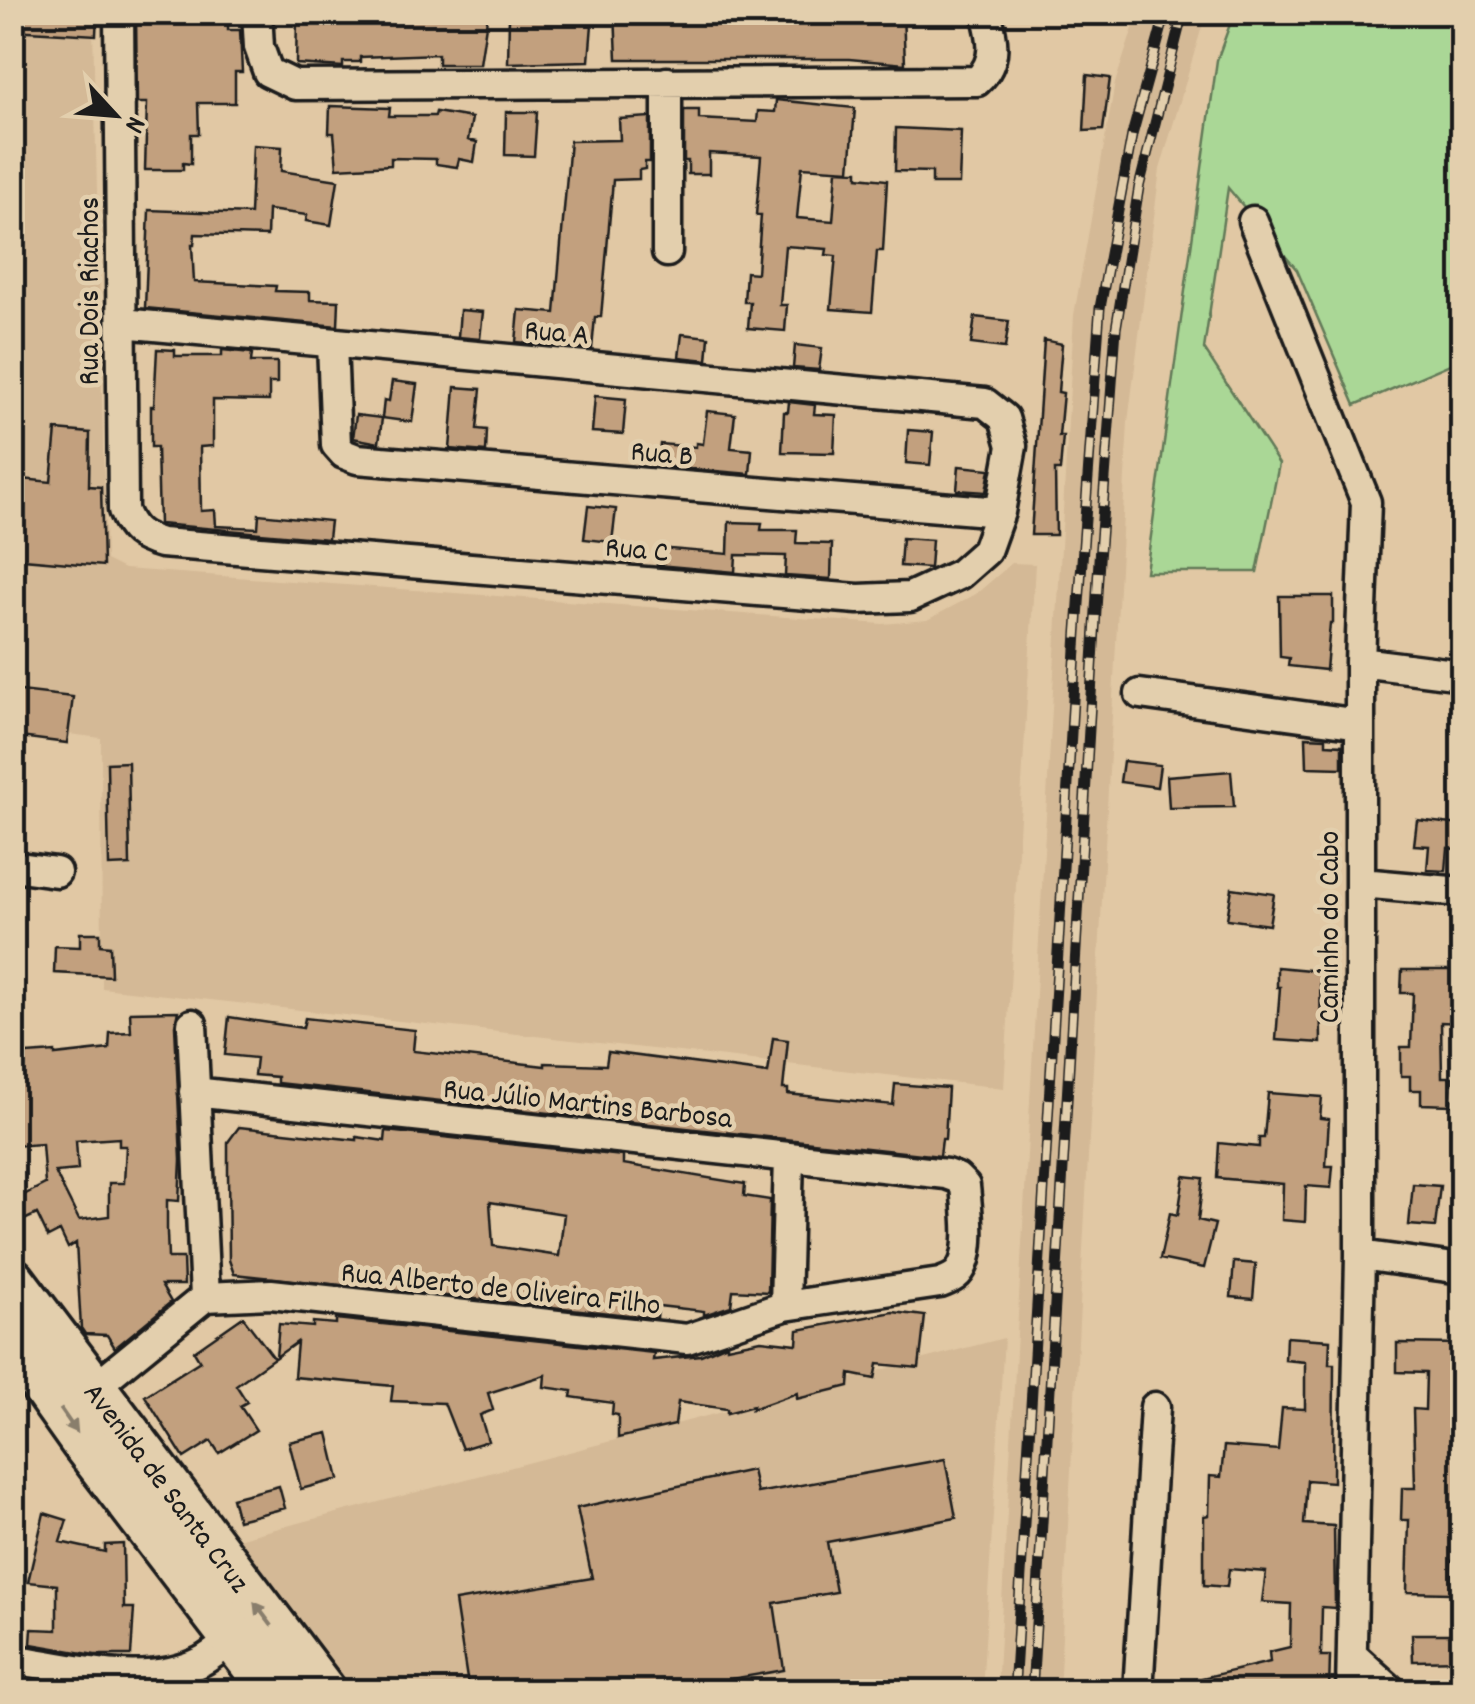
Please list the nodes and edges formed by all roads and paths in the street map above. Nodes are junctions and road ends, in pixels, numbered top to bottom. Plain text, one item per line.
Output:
1 (118, 12) edge
2 (257, 12) edge
3 (989, 26) edge
4 (667, 82) junction
5 (1253, 221) dead end
6 (667, 252) dead end
7 (122, 323) junction
8 (332, 343) junction
9 (985, 403) joint
10 (123, 510) joint
11 (1000, 512) junction
12 (1360, 662) junction
13 (1462, 675) edge
14 (1140, 694) dead end
15 (1360, 724) junction
16 (12, 866) edge
17 (56, 872) dead end
18 (1361, 882) junction
19 (1462, 892) edge
20 (192, 1024) dead end
21 (194, 1092) junction
22 (789, 1156) junction
23 (966, 1246) joint
24 (1360, 1256) junction
25 (1462, 1270) edge
26 (12, 1282) edge
27 (205, 1297) junction
28 (785, 1306) junction
29 (12, 1341) edge
30 (92, 1390) junction
31 (1154, 1407) dead end
32 (234, 1638) junction
33 (1352, 1655) junction
34 (12, 1660) edge
35 (275, 1692) edge
36 (322, 1692) edge
37 (1138, 1692) edge
38 (1351, 1692) edge
39 (1393, 1692) edge

1 - 7 street, Rua Dois Riachos
2 - 4 street
3 - 4 street
4 - 6 street
5 - 12 street, Caminho do Cabo
7 - 8 street, Rua A
7 - 10 street, Rua Dois Riachos
8 - 9 street, Rua A
8 - 11 street, Rua B
9 - 11 street, Rua C
10 - 11 street, Rua C
12 - 13 street
12 - 15 street, Caminho do Cabo
14 - 15 street
15 - 18 street, Caminho do Cabo
16 - 17 street
18 - 19 street
18 - 24 street, Caminho do Cabo
20 - 21 street
21 - 22 street, Rua Júlio Martins Barbosa
21 - 27 street
22 - 23 street, Rua Júlio Martins Barbosa
22 - 28 street
23 - 28 street, Rua Alberto de Oliveira Filho
24 - 25 street
24 - 33 street, Caminho do Cabo
26 - 30 main road, Avenida de Santa Cruz
27 - 28 street, Rua Alberto de Oliveira Filho
27 - 30 street
29 -> 32 main road, Avenida de Santa Cruz
36 -> 30 main road, Avenida de Santa Cruz
31 - 37 street
32 - 34 street
32 - 35 main road, Avenida de Santa Cruz
33 - 38 street, Caminho do Cabo
33 - 39 street

